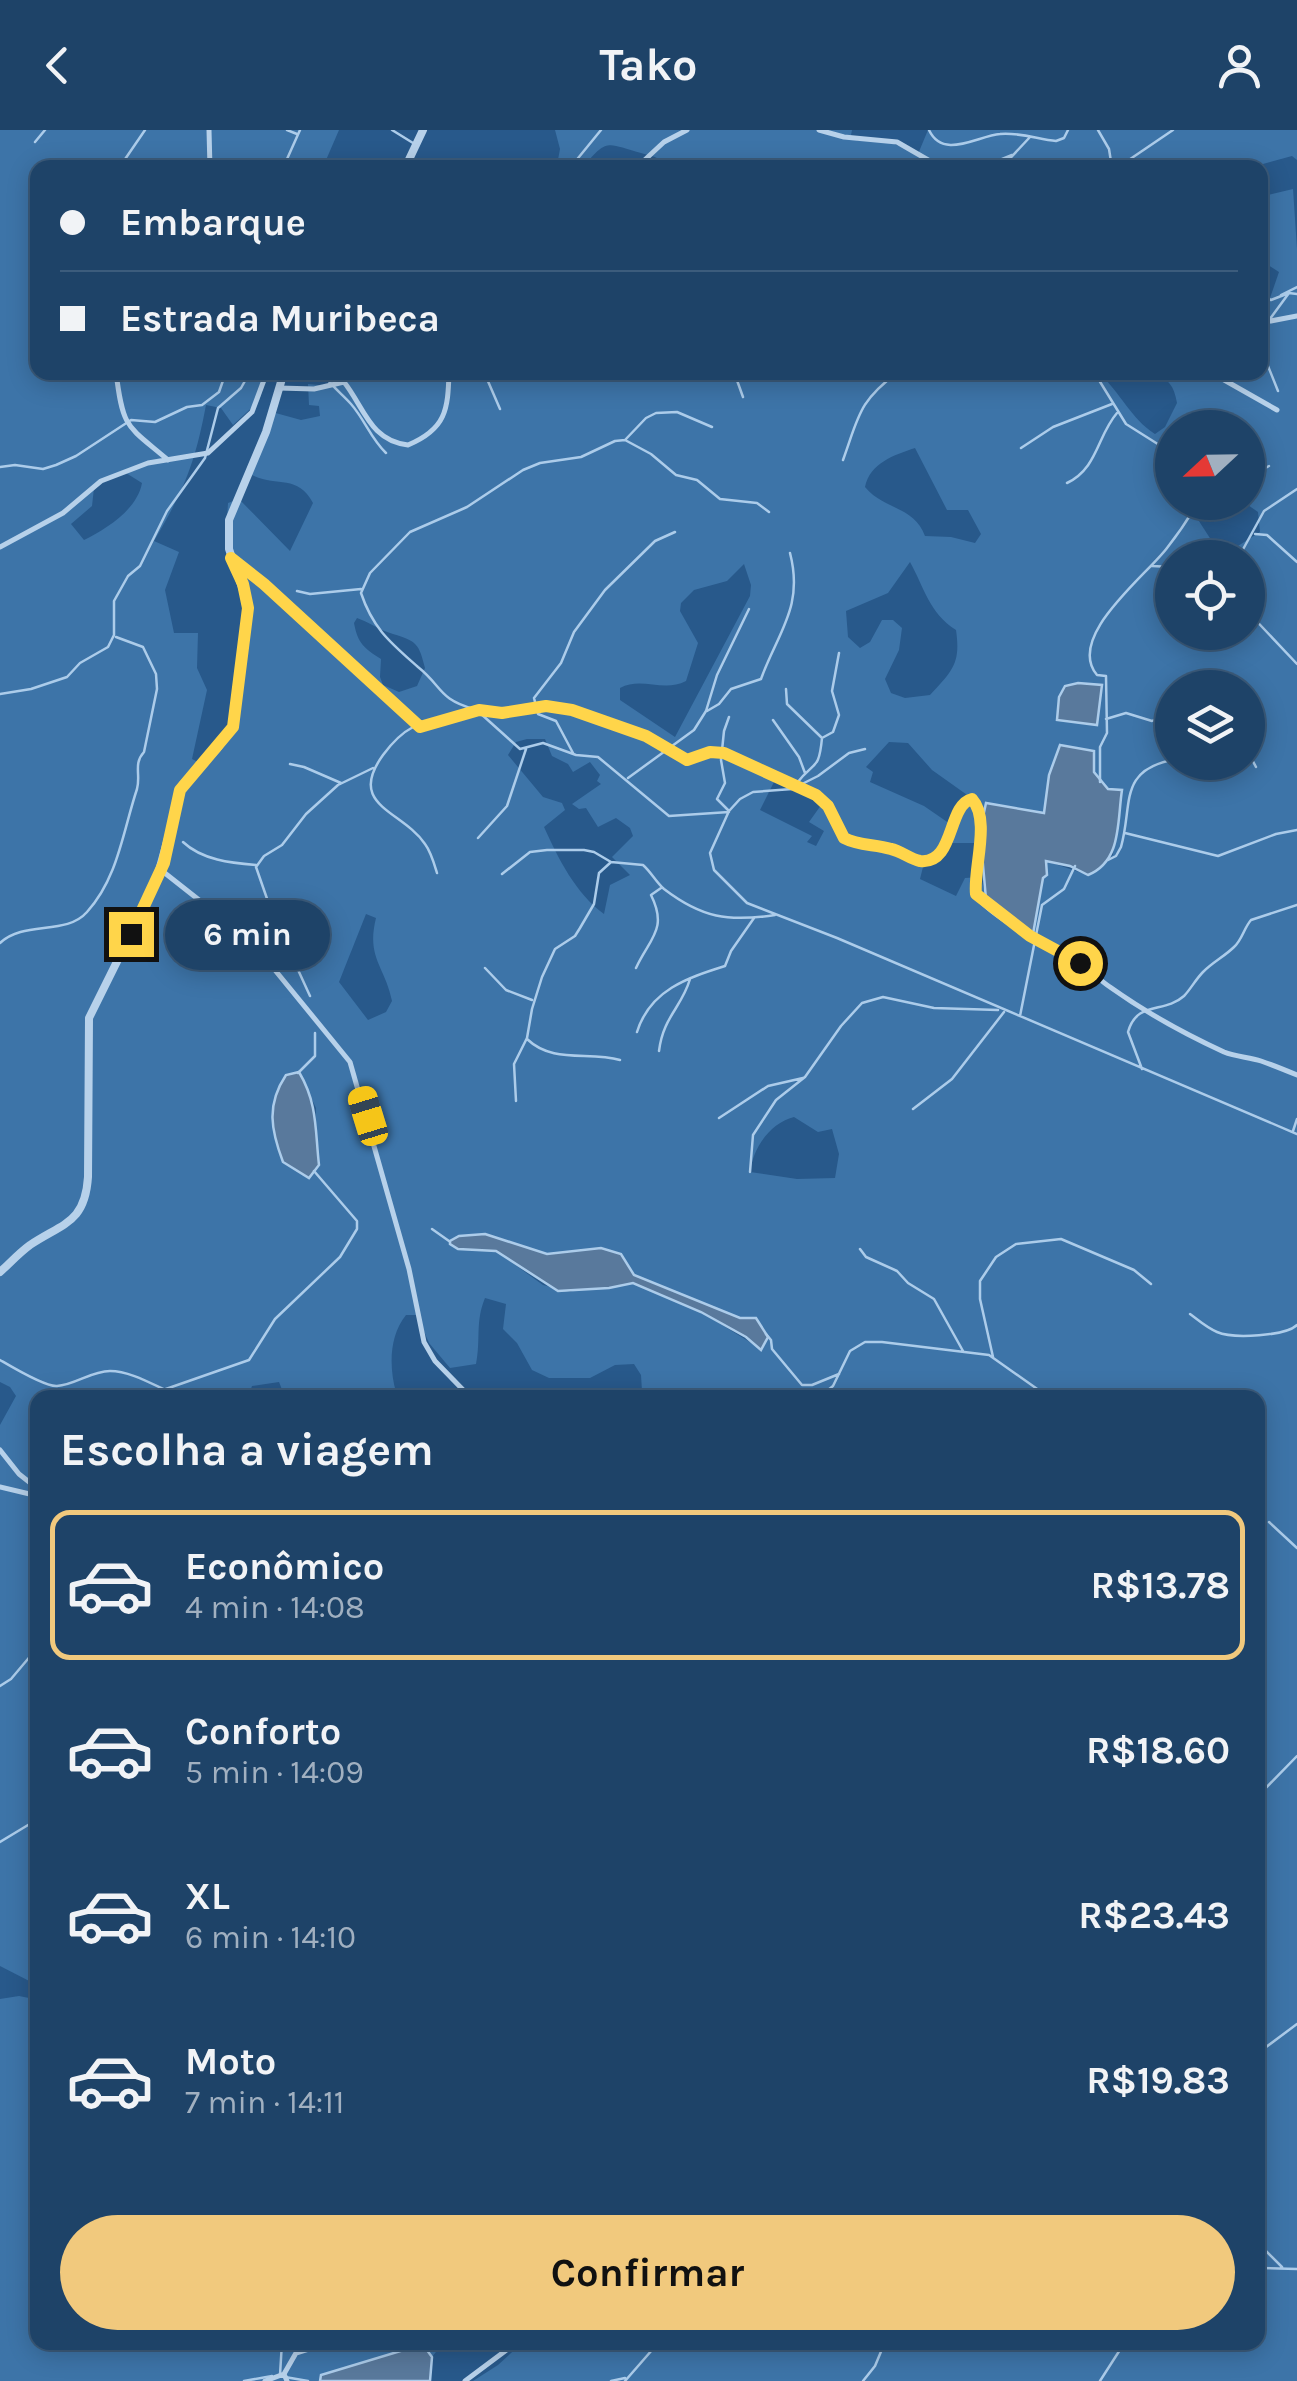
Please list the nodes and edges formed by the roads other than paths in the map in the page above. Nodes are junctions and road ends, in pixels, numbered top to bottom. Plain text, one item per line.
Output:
1 (208, 130) edge
2 (422, 130) edge
3 (687, 130) edge
4 (819, 130) edge
5 (210, 160) edge
6 (409, 160) edge
7 (645, 160) edge
8 (928, 160) edge
9 (1297, 316) edge
10 (1268, 321) edge
11 (117, 380) edge
12 (263, 380) edge
13 (282, 380) edge
14 (448, 380) edge
15 (1224, 380) edge
16 (279, 388) junction
17 (1277, 410) dead end
18 (168, 460) junction
19 (0, 546) edge
20 (231, 558) junction
21 (160, 870) junction
22 (1297, 1074) edge
23 (0, 1272) edge
24 (463, 1390) edge
25 (0, 1450) edge
26 (30, 1483) edge
27 (0, 1487) edge
28 (30, 1491) edge
29 (306, 2350) edge
30 (507, 2350) edge
31 (286, 2378) edge
32 (265, 2381) edge
33 (465, 2381) edge

1 - 5 street
2 - 6 street
3 - 7 street
4 - 8 street
9 - 10 street
11 - 18 street
12 - 18 street
13 - 16 street
14 - 16 street
15 - 17 street
16 - 20 street
18 - 19 street
20 - 21 street
20 - 22 street
21 - 23 street
21 - 24 street
25 - 26 street
27 - 28 street
29 - 31 street
30 - 33 street
31 - 32 street

